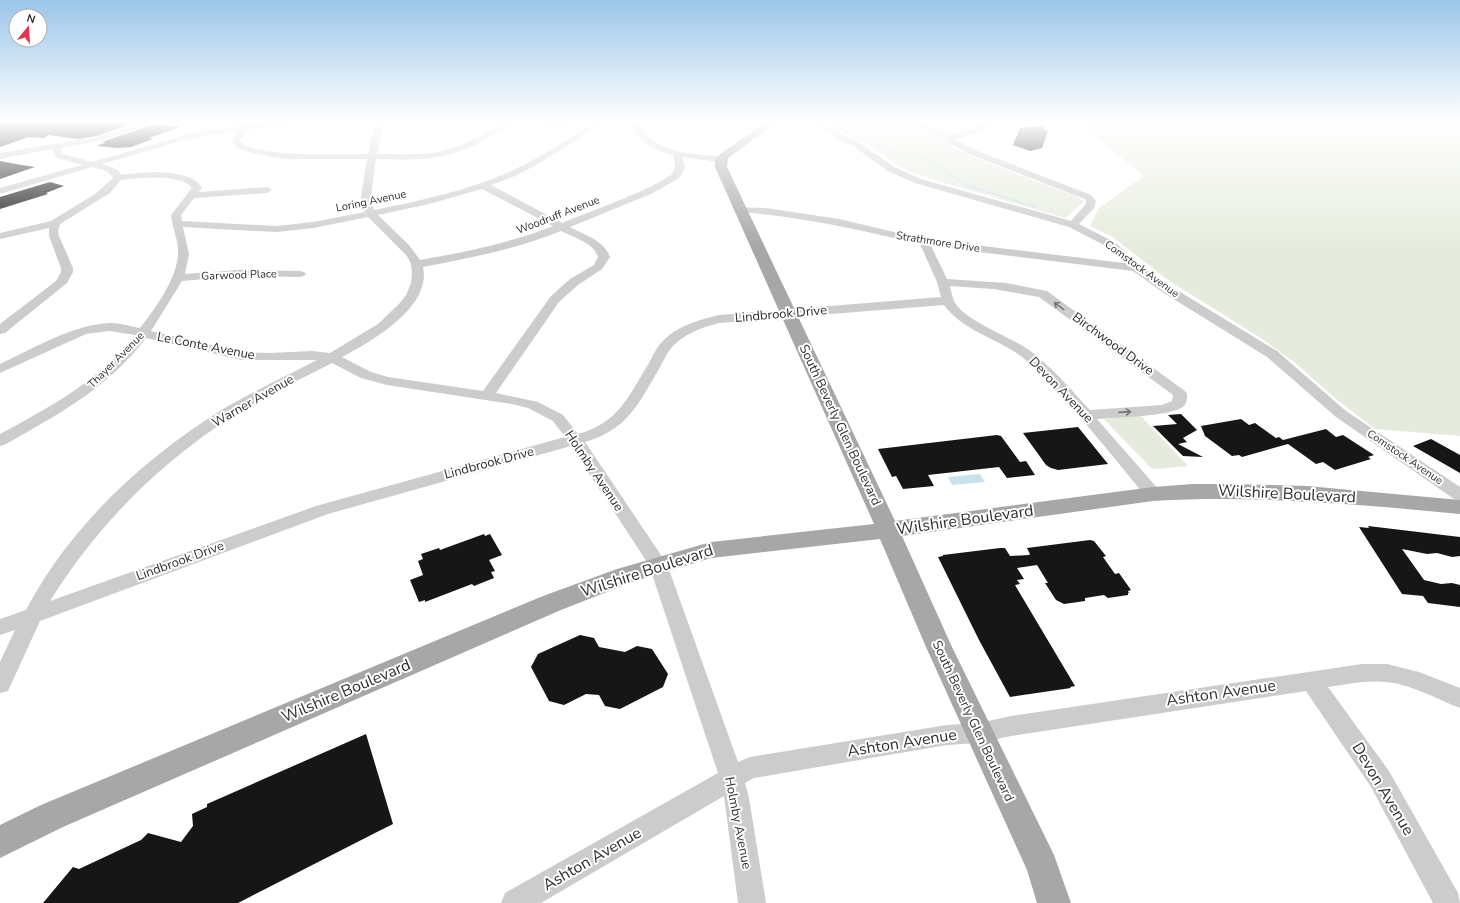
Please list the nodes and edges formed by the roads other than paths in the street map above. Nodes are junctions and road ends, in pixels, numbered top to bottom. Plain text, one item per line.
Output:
1 (91, 164) joint
2 (372, 164) edge
3 (532, 164) edge
4 (679, 164) edge
5 (721, 164) edge
6 (883, 164) edge
7 (1003, 164) edge
8 (118, 178) junction
9 (483, 185) junction
10 (267, 190) dead end
11 (0, 191) edge
12 (193, 195) junction
13 (741, 209) junction
14 (371, 214) junction
15 (55, 223) junction
16 (177, 224) junction
17 (1073, 225) junction
18 (562, 227) junction
19 (0, 236) edge
20 (924, 242) junction
21 (418, 264) junction
22 (1136, 268) junction
23 (300, 274) dead end
24 (179, 278) junction
25 (943, 282) junction
26 (948, 301) junction
27 (788, 313) junction
28 (0, 330) edge
29 (143, 334) junction
30 (332, 357) junction
31 (0, 369) edge
32 (487, 396) junction
33 (1086, 415) junction
34 (573, 440) junction
35 (0, 441) edge
36 (1153, 494) junction
37 (1460, 494) edge
38 (1460, 507) edge
39 (888, 530) junction
40 (658, 564) junction
41 (33, 616) junction
42 (0, 627) edge
43 (1311, 680) junction
44 (0, 684) edge
45 (1460, 698) edge
46 (979, 733) junction
47 (732, 778) junction
48 (0, 842) edge
49 (515, 903) edge
50 (752, 903) edge
51 (1054, 903) edge
52 (1448, 903) edge

1 - 8 street
1 - 11 street
2 - 14 street
3 - 9 street, Loring Avenue
4 - 18 street, Woodruff Avenue
5 - 13 main road, South Beverly Glen Boulevard
6 - 17 street, Comstock Avenue
7 - 17 street
8 - 12 street
8 - 15 street
9 - 14 street, Loring Avenue
9 - 18 street
10 - 12 street
12 - 16 street
13 - 20 street, Strathmore Drive
13 - 27 main road, South Beverly Glen Boulevard
14 - 16 street, Loring Avenue
14 - 21 street
15 - 19 street
15 - 28 street
16 - 24 street, Thayer Avenue
17 - 22 street, Comstock Avenue
18 - 21 street, Woodruff Avenue
18 - 32 street
20 - 22 street, Strathmore Drive
20 - 25 street, Devon Avenue
21 - 30 street, Warner Avenue
22 - 37 street, Comstock Avenue
23 - 24 street, Garwood Place
24 - 29 street, Thayer Avenue
25 - 26 street, Devon Avenue
33 -> 25 street, Birchwood Drive
26 - 27 street, Lindbrook Drive
26 - 33 street, Devon Avenue
27 - 34 street, Lindbrook Drive
27 - 39 main road, South Beverly Glen Boulevard
29 - 30 street, Le Conte Avenue
29 - 31 street, Le Conte Avenue
29 - 35 street, Thayer Avenue
30 - 32 street, Le Conte Avenue
30 - 41 street, Warner Avenue
32 - 34 street, Holmby Avenue
33 - 36 street, Devon Avenue
34 - 40 street, Holmby Avenue
34 - 41 street, Lindbrook Drive
36 - 38 main road, Wilshire Boulevard
36 - 39 main road, Wilshire Boulevard
39 - 40 main road, Wilshire Boulevard
39 - 46 main road, South Beverly Glen Boulevard
40 - 47 street, Holmby Avenue
40 - 48 main road, Wilshire Boulevard
41 - 42 street, Lindbrook Drive
41 - 44 street, Warner Avenue
43 - 45 street, Ashton Avenue
43 - 46 street, Ashton Avenue
43 - 52 street, Devon Avenue
46 - 47 street, Ashton Avenue
46 - 51 main road, South Beverly Glen Boulevard
47 - 49 street, Ashton Avenue
47 - 50 street, Holmby Avenue

